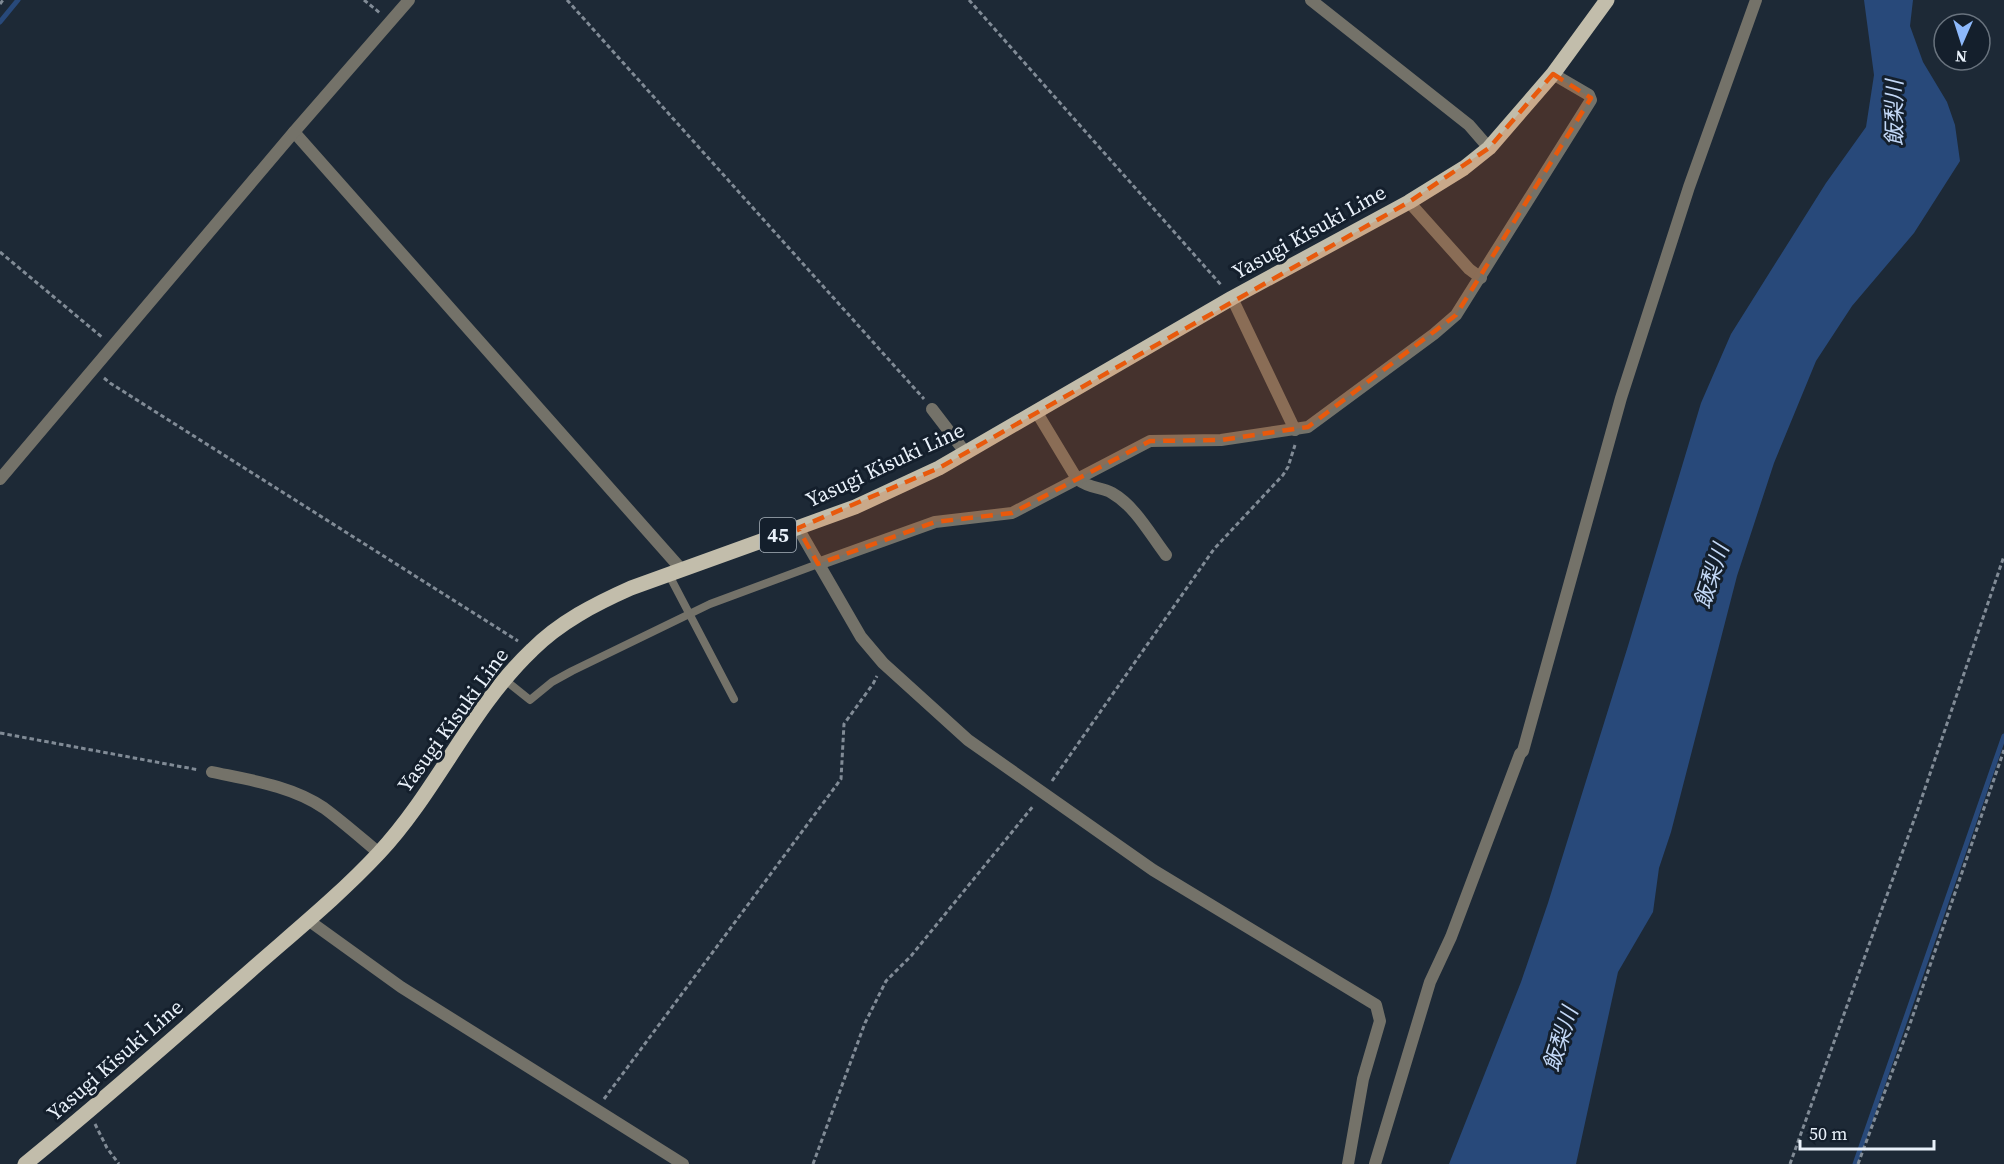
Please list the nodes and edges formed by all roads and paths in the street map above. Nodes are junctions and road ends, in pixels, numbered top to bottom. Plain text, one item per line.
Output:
1 (3, 0) edge
2 (364, 0) edge
3 (409, 0) edge
4 (567, 0) edge
5 (969, 0) edge
6 (1311, 0) edge
7 (1607, 0) edge
8 (1756, 0) edge
9 (0, 4) edge
10 (390, 22) junction
11 (1553, 74) junction
12 (294, 132) junction
13 (1489, 148) junction
14 (1409, 202) junction
15 (0, 252) edge
16 (1481, 278) junction
17 (1232, 298) junction
18 (114, 346) junction
19 (105, 379) dead end
20 (932, 409) joint
21 (1036, 411) junction
22 (1295, 430) junction
23 (965, 452) junction
24 (0, 479) edge
25 (1077, 479) junction
26 (798, 528) junction
27 (1166, 555) dead end
28 (2004, 556) edge
29 (818, 564) junction
30 (675, 573) junction
31 (690, 614) junction
32 (532, 649) junction
33 (882, 663) junction
34 (505, 680) junction
35 (734, 699) dead end
36 (0, 733) edge
37 (2004, 750) edge
38 (212, 772) joint
39 (1043, 794) junction
40 (378, 854) junction
41 (308, 920) junction
42 (596, 1111) junction
43 (90, 1112) junction
44 (25, 1164) edge
45 (118, 1164) edge
46 (683, 1164) edge
47 (813, 1164) edge
48 (1348, 1164) edge
49 (1375, 1164) edge
50 (1790, 1164) edge
51 (1858, 1164) edge

1 - 9 path
2 - 10 path
3 - 10 street
4 - 20 path
5 - 17 path
6 - 13 street
7 - 11 main road, Yasugi Kisuki Line / 45
8 - 49 street
10 - 12 street
11 - 13 main road, Yasugi Kisuki Line / 45
11 - 16 street
12 - 18 street
12 - 30 street
13 - 14 main road, Yasugi Kisuki Line / 45
14 - 16 street
14 - 17 main road, Yasugi Kisuki Line / 45
15 - 18 path
16 - 22 street
17 - 21 main road, Yasugi Kisuki Line / 45
17 - 22 street
18 - 24 street
19 - 32 path
20 - 23 street
21 - 23 main road, Yasugi Kisuki Line / 45
21 - 25 street
22 - 25 street
22 - 39 path
23 - 26 main road, Yasugi Kisuki Line / 45
25 - 27 street
25 - 29 street
26 - 29 street
26 - 30 main road, Yasugi Kisuki Line / 45
28 - 50 path
29 - 31 lane
29 - 33 street
30 - 31 lane
30 - 32 main road, Yasugi Kisuki Line / 45
31 - 34 lane
31 - 35 lane
32 - 34 main road, Yasugi Kisuki Line / 45
33 - 39 street
33 - 42 path
34 - 40 main road, Yasugi Kisuki Line / 45
36 - 38 path
37 - 51 path
38 - 40 street
39 - 47 path
39 - 48 street
40 - 41 main road, Yasugi Kisuki Line / 45
41 - 42 street
41 - 43 main road, Yasugi Kisuki Line / 45
42 - 46 street
43 - 44 main road, Yasugi Kisuki Line / 45
43 - 45 path

